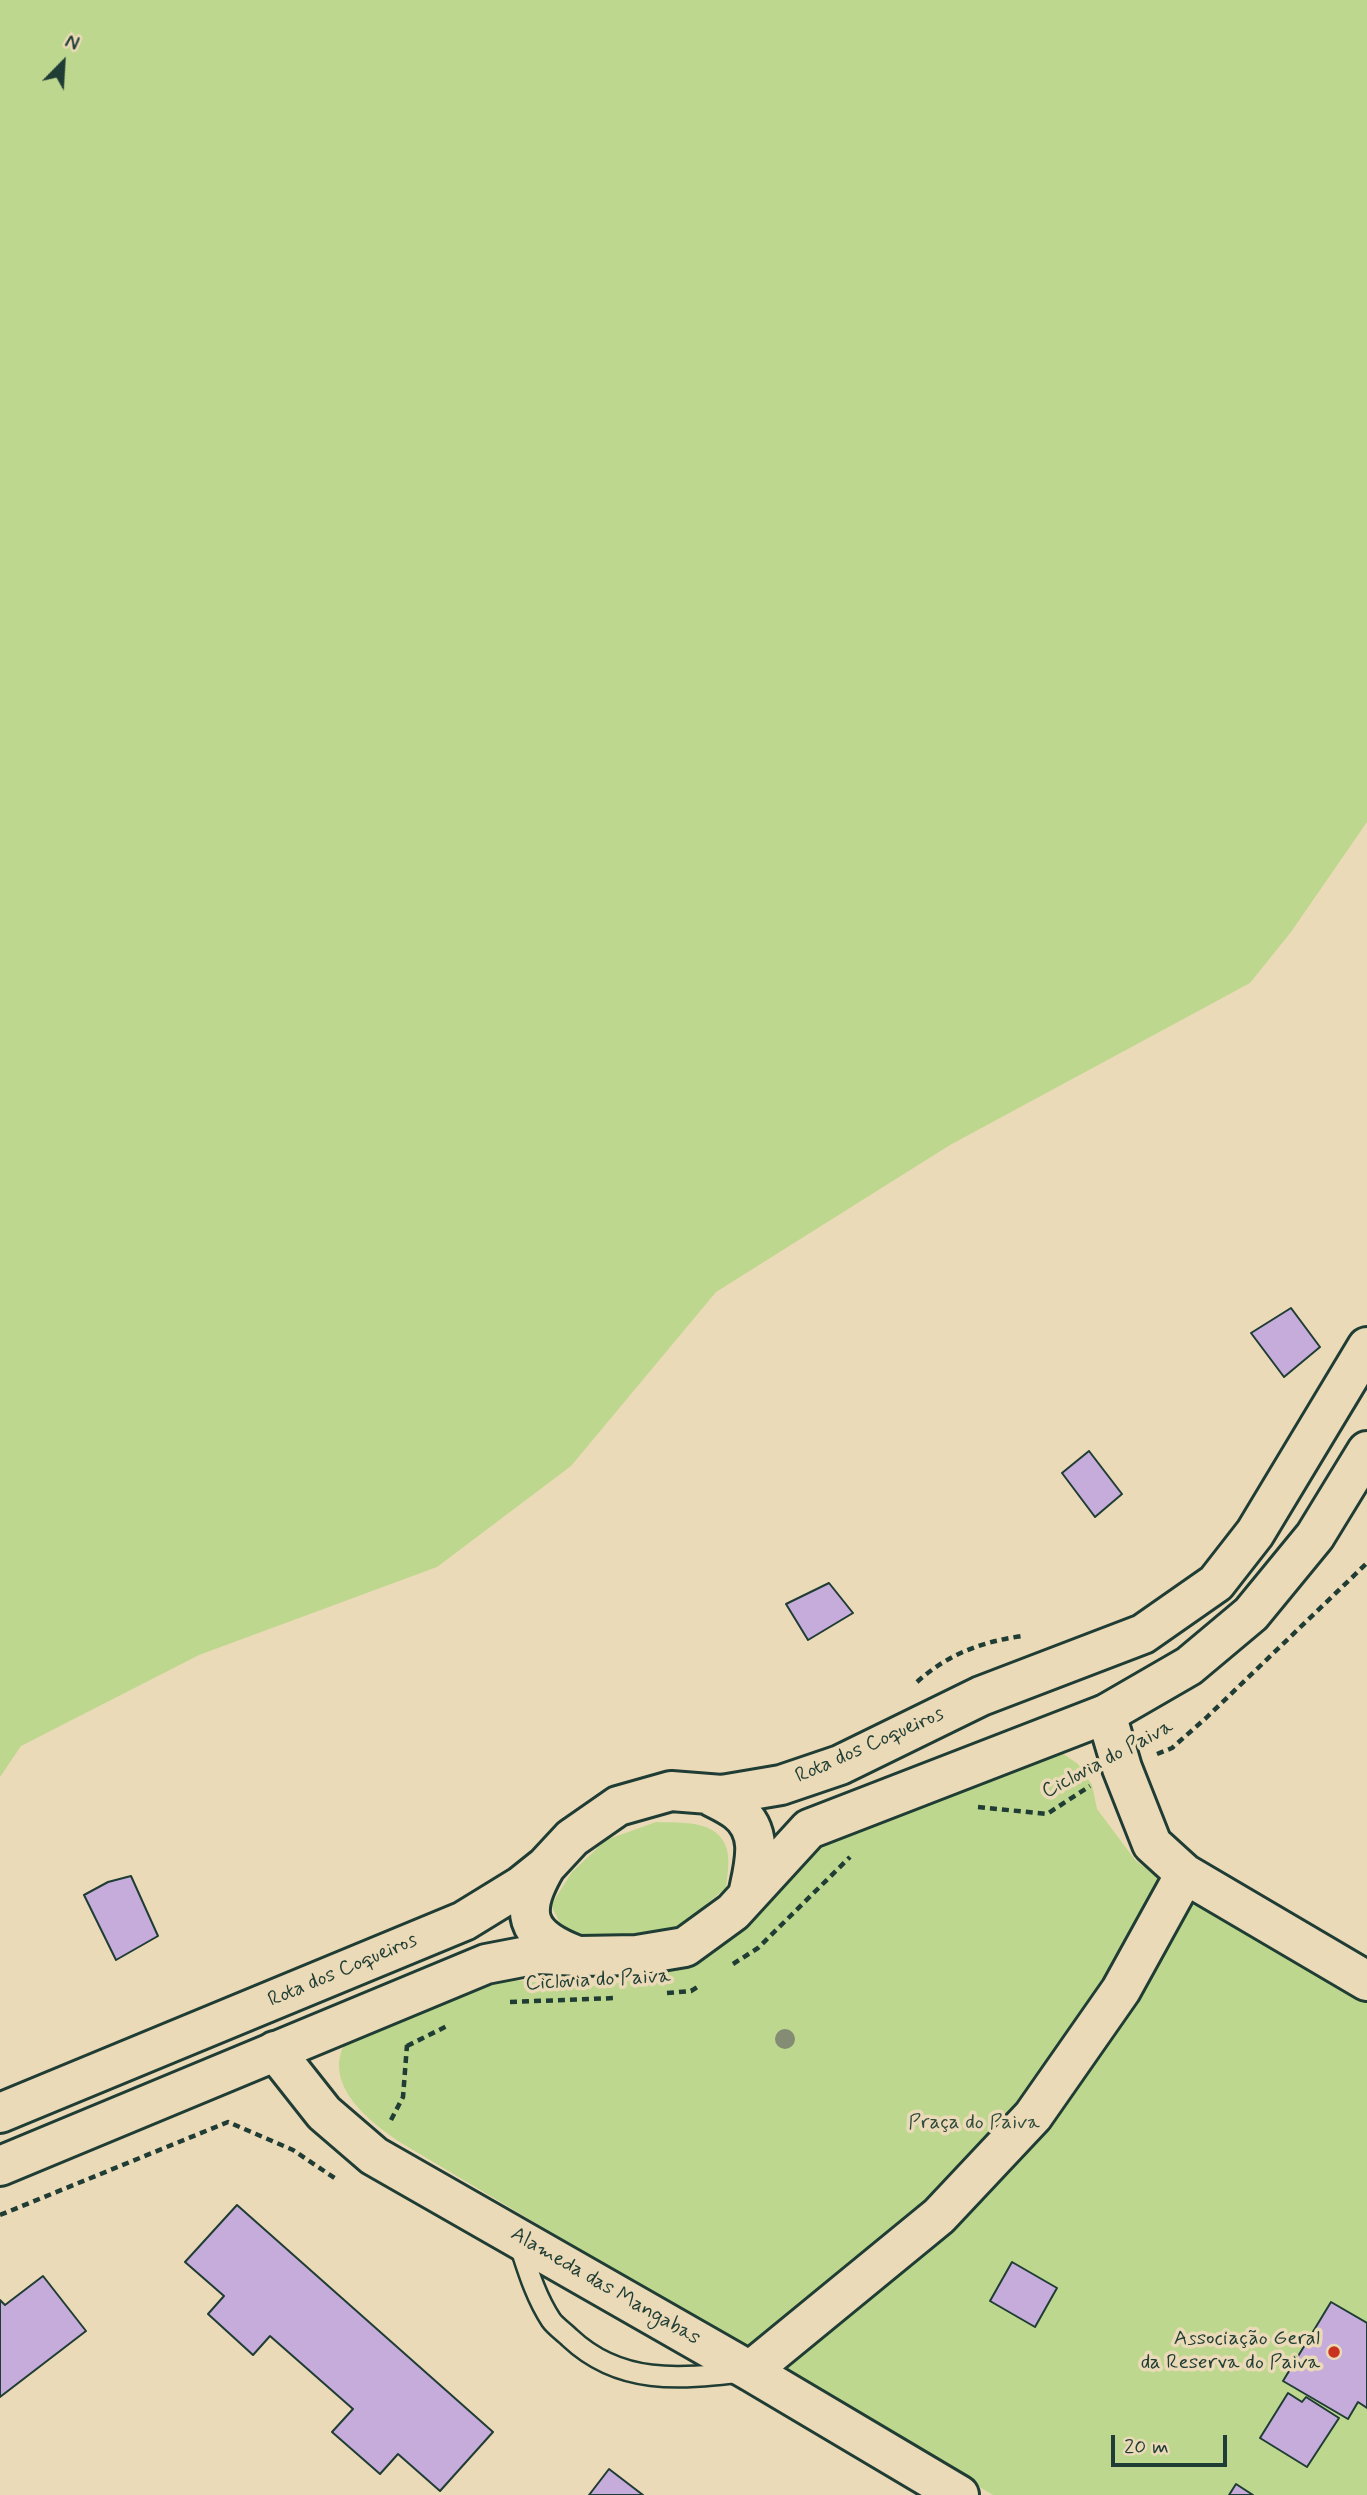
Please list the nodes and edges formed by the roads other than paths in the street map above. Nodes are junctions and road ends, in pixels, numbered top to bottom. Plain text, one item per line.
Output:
1 (1367, 1347) edge
2 (1367, 1451) edge
3 (1106, 1714) junction
4 (707, 1794) junction
5 (546, 1866) junction
6 (1185, 1874) junction
7 (748, 1895) junction
8 (579, 1956) junction
9 (1367, 1981) edge
10 (275, 2051) junction
11 (0, 2113) edge
12 (0, 2166) edge
13 (516, 2236) junction
14 (750, 2371) junction
15 (959, 2495) edge

1 - 4 main road, Rota dos Coqueiros
2 - 3 main road
3 - 6 main road
3 - 7 main road
4 - 5 main road, Rota dos Coqueiros
4 - 7 main road
5 - 8 main road
5 - 11 main road, Rota dos Coqueiros
6 - 9 main road
6 - 14 main road
7 - 8 main road
8 - 10 main road
10 - 12 main road
10 - 13 main road, Alameda das Mangabas
13 - 14 main road, Alameda das Mangabas
13 - 14 lane
14 - 15 main road, Alameda das Mangabas

